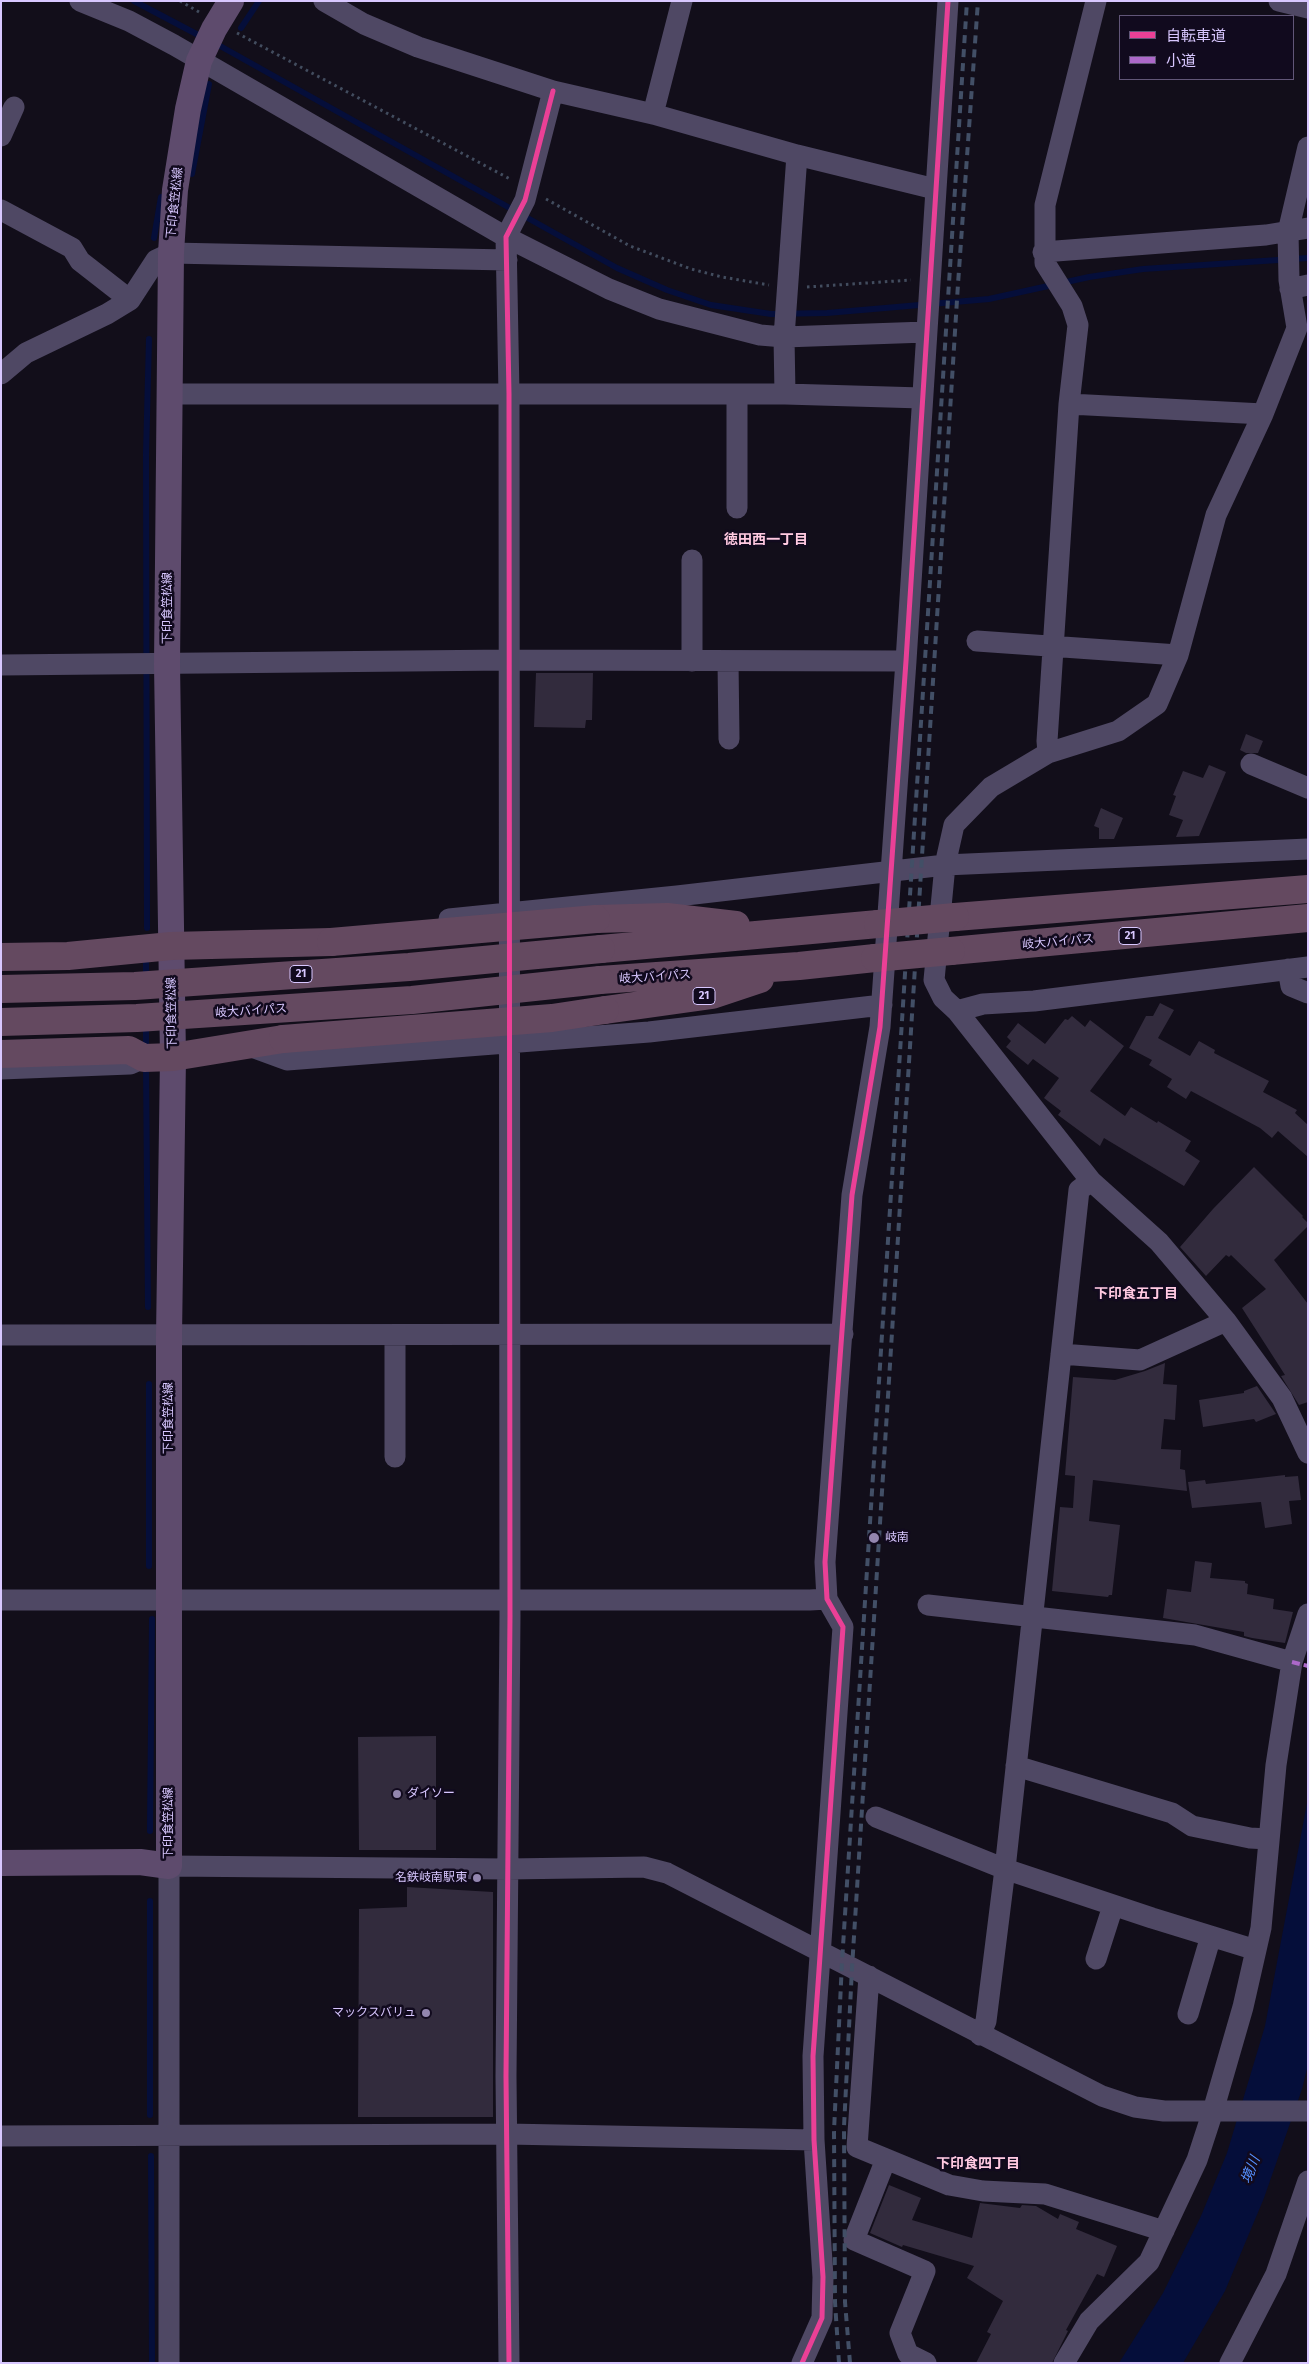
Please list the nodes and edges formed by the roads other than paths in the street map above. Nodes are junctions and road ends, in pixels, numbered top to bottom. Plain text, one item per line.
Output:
1 (231, 1) edge
2 (324, 1) edge
3 (682, 1) edge
4 (948, 1) edge
5 (1096, 1) edge
6 (1279, 1) edge
7 (83, 2) edge
8 (1308, 8) edge
9 (206, 47) junction
10 (553, 92) junction
11 (14, 107) dead end
12 (653, 114) junction
13 (1, 136) edge
14 (1308, 147) edge
15 (797, 155) junction
16 (935, 189) junction
17 (1, 210) edge
18 (509, 232) junction
19 (1295, 233) edge
20 (170, 254) junction
21 (1044, 257) junction
22 (507, 260) junction
23 (1296, 284) edge
24 (130, 300) junction
25 (926, 326) junction
26 (784, 331) junction
27 (1, 374) edge
28 (169, 394) junction
29 (509, 394) junction
30 (738, 394) junction
31 (785, 394) junction
32 (922, 398) junction
33 (1069, 404) junction
34 (1263, 414) junction
35 (737, 508) dead end
36 (692, 560) dead end
37 (977, 641) dead end
38 (1053, 645) junction
39 (1178, 655) junction
40 (509, 660) junction
41 (692, 661) junction
42 (728, 661) junction
43 (906, 661) junction
44 (153, 664) junction
45 (1, 665) edge
46 (729, 739) dead end
47 (1048, 754) junction
48 (1251, 764) dead end
49 (1308, 788) edge
50 (1308, 849) edge
51 (946, 865) junction
52 (892, 872) junction
53 (1308, 889) edge
54 (510, 912) junction
55 (1308, 918) edge
56 (792, 931) junction
57 (271, 943) junction
58 (1, 944) edge
59 (171, 946) junction
60 (68, 956) junction
61 (1, 957) edge
62 (799, 966) junction
63 (1298, 968) edge
64 (1, 990) edge
65 (1308, 993) edge
66 (882, 1006) junction
67 (957, 1012) junction
68 (1, 1022) edge
69 (510, 1044) junction
70 (246, 1045) junction
71 (1, 1054) edge
72 (173, 1057) junction
73 (144, 1058) junction
74 (1, 1068) edge
75 (1090, 1182) junction
76 (1226, 1321) junction
77 (843, 1334) junction
78 (1, 1335) edge
79 (395, 1335) junction
80 (510, 1335) junction
81 (169, 1336) junction
82 (1061, 1354) junction
83 (1308, 1453) edge
84 (395, 1457) dead end
85 (510, 1599) junction
86 (827, 1599) junction
87 (1, 1600) edge
88 (169, 1600) junction
89 (928, 1605) dead end
90 (1308, 1614) edge
91 (1034, 1616) junction
92 (1292, 1662) junction
93 (1016, 1766) junction
94 (876, 1817) dead end
95 (1268, 1839) junction
96 (1, 1863) edge
97 (169, 1866) junction
98 (508, 1869) junction
99 (1005, 1869) junction
100 (1113, 1906) junction
101 (1211, 1936) junction
102 (1256, 1950) junction
103 (820, 1951) junction
104 (1096, 1959) dead end
105 (868, 1976) junction
106 (1188, 2014) dead end
107 (980, 2035) junction
108 (1306, 2110) edge
109 (1218, 2111) junction
110 (507, 2134) junction
111 (1, 2136) edge
112 (168, 2136) junction
113 (814, 2140) junction
114 (886, 2159) junction
115 (1308, 2181) edge
116 (1164, 2231) junction
117 (169, 2363) edge
118 (509, 2363) edge
119 (802, 2363) edge
120 (926, 2363) edge
121 (1064, 2363) edge
122 (1230, 2363) edge

1 - 9 main road, 下印食笠松線
2 - 10 street
3 - 12 street
4 - 16 street
5 - 21 street
6 - 8 street
7 - 9 street
9 - 18 street
9 - 20 main road, 下印食笠松線
10 - 12 street
10 - 18 street
11 - 13 street
12 - 15 street
14 - 19 street
15 - 16 street
15 - 26 street
16 - 25 street
17 - 24 street
18 - 22 street
18 - 26 street
19 - 21 street
19 - 23 street
20 - 22 street
20 - 24 street
20 - 28 main road, 下印食笠松線
21 - 33 street
22 - 29 street
23 - 34 street
24 - 27 street
25 - 26 street
25 - 32 street
26 - 31 street
28 - 29 street
28 - 44 main road, 下印食笠松線
29 - 30 street
29 - 40 street
30 - 31 street
30 - 35 street
31 - 32 street
32 - 43 street
33 - 34 street
33 - 38 street
34 - 39 street
36 - 41 street
37 - 38 street
38 - 39 street
38 - 47 street
39 - 47 street
40 - 41 street
40 - 44 street
40 - 54 street
41 - 42 street
42 - 43 street
42 - 46 street
43 - 52 street
44 - 45 street
44 - 59 main road, 下印食笠松線
47 - 51 street
48 - 49 street
50 - 51 street
51 - 52 street
51 - 67 street
52 - 54 street
52 - 66 street
53 - 56 highway, 21, bridge
54 - 57 street
54 - 69 street
55 - 62 highway, 岐大バイパス / 21, bridge
56 - 57 highway, 21, bridge
56 - 64 highway, 21, bridge
57 - 59 highway, 21
58 - 60 street
59 - 60 highway, 21
59 - 72 main road, 下印食笠松線
60 - 61 highway, 21
62 - 68 highway, 岐大バイパス / 21, bridge
62 - 70 highway, 21, bridge
63 - 65 street
63 - 67 street
66 - 69 street
66 - 77 street
67 - 75 street
69 - 70 street
69 - 80 street
70 - 72 highway, 21
71 - 73 highway, 21
72 - 73 highway, 21
72 - 81 main road, 下印食笠松線
73 - 74 street
75 - 76 street
75 - 82 street
76 - 82 street
76 - 83 street
77 - 80 street
77 - 86 street
78 - 81 street
79 - 80 street
79 - 81 street
79 - 84 street
80 - 85 street
81 - 88 main road, 下印食笠松線
82 - 91 street
85 - 86 street
85 - 88 street
85 - 98 street
86 - 103 street
87 - 88 street
88 - 97 main road, 下印食笠松線
89 - 91 street
90 - 92 street
91 - 92 street
91 - 93 street
92 - 95 street
93 - 95 street
93 - 99 street
94 - 99 street
95 - 102 street
96 - 97 main road, 下印食笠松線
97 - 98 street
97 - 112 street
98 - 103 street
98 - 110 street
99 - 100 street
99 - 107 street
100 - 101 street
100 - 104 street
101 - 102 street
101 - 106 street
102 - 109 street
103 - 105 street
103 - 113 street
105 - 107 street
105 - 114 street
107 - 109 street
108 - 109 street
109 - 116 street
110 - 112 street
110 - 113 street
110 - 118 street
111 - 112 street
112 - 117 street
113 - 119 street
114 - 116 street
114 - 120 street
115 - 122 street
116 - 121 street

